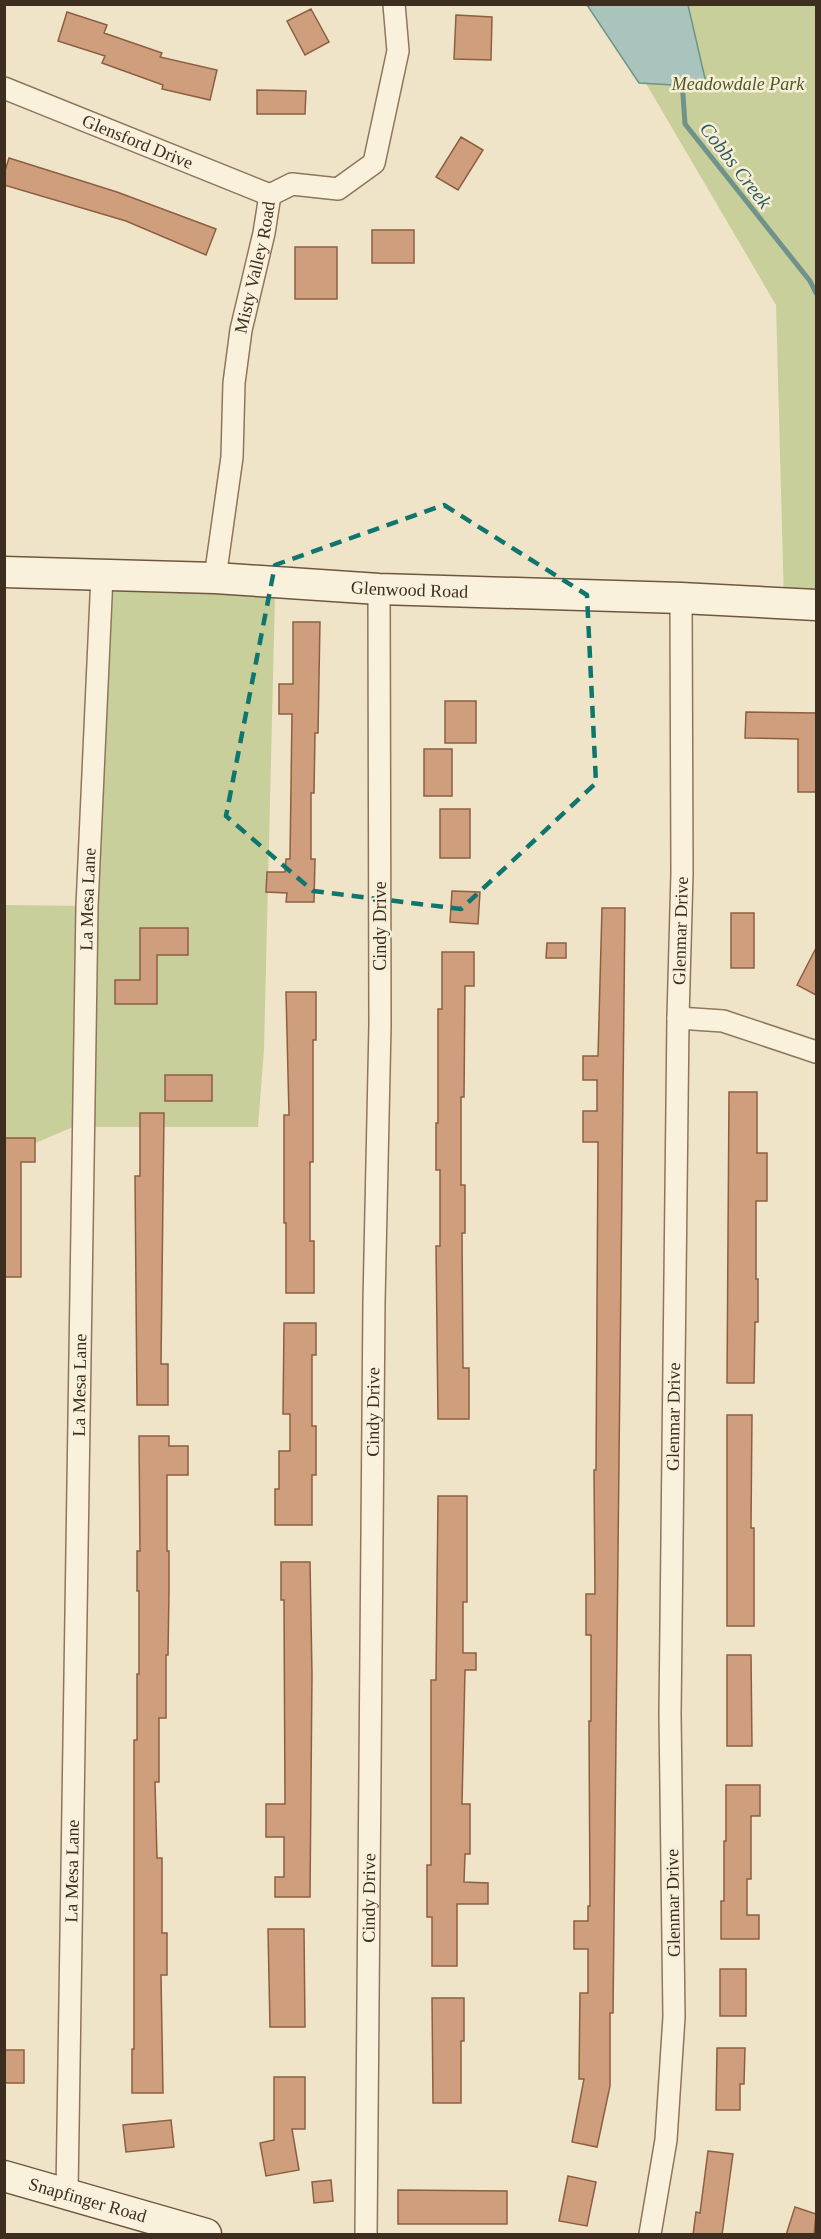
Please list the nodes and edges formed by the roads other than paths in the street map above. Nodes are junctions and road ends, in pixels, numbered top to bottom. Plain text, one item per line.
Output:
1 (394, 4) edge
2 (4, 88) edge
3 (270, 195) junction
4 (4, 572) edge
5 (102, 575) junction
6 (215, 578) junction
7 (379, 589) junction
8 (681, 598) junction
9 (816, 605) edge
10 (678, 1018) junction
11 (816, 1052) edge
12 (4, 2176) edge
13 (67, 2193) junction
14 (206, 2235) edge
15 (366, 2235) edge
16 (650, 2235) edge

1 - 3 street, Misty Valley Road
2 - 3 street, Glensford Drive
3 - 6 street, Misty Valley Road
4 - 5 main road, Glenwood Road
5 - 6 main road, Glenwood Road
5 - 13 street, La Mesa Lane
6 - 7 main road, Glenwood Road
7 - 8 main road, Glenwood Road
7 - 15 street, Cindy Drive
8 - 9 main road, Glenwood Road
8 - 10 street, Glenmar Drive
10 - 11 street
10 - 16 street, Glenmar Drive
12 - 13 main road, Snapfinger Road
13 - 14 main road, Snapfinger Road

